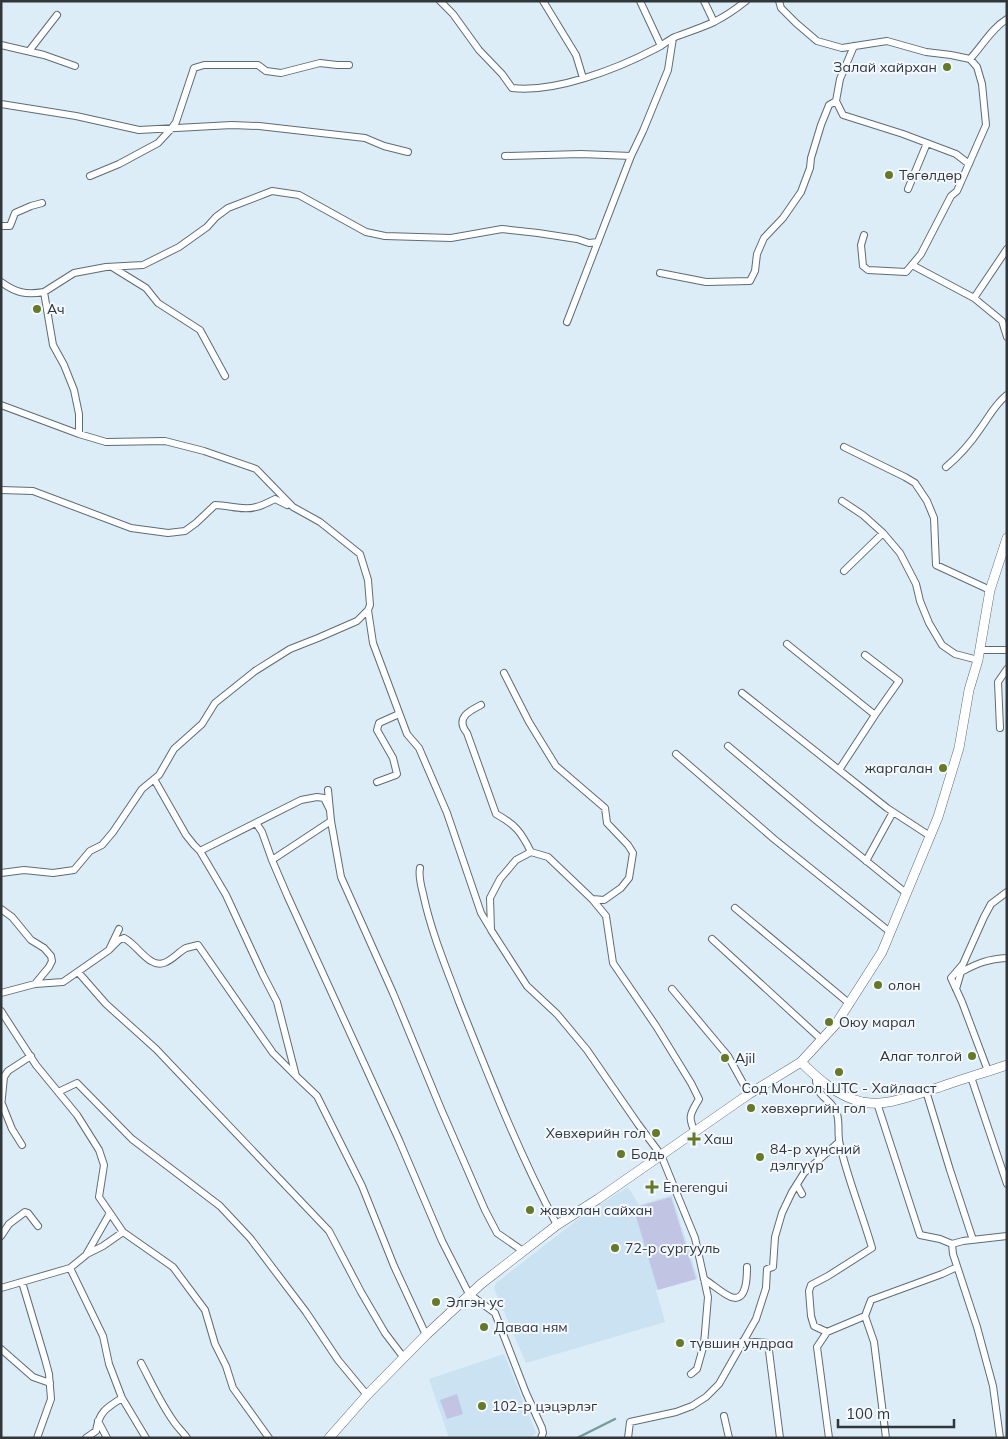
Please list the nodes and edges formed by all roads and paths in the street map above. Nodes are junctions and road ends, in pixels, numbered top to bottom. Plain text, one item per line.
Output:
1 (440, 1) edge
2 (543, 1) edge
3 (640, 1) edge
4 (704, 1) edge
5 (746, 1) edge
6 (779, 1) edge
7 (57, 15) dead end
8 (1007, 20) edge
9 (714, 22) junction
10 (673, 38) junction
11 (1, 45) edge
12 (661, 46) junction
13 (854, 46) junction
14 (30, 51) junction
15 (970, 59) junction
16 (349, 65) dead end
17 (74, 66) dead end
18 (583, 78) junction
19 (836, 101) junction
20 (1, 104) edge
21 (171, 129) junction
22 (927, 143) junction
23 (408, 152) dead end
24 (505, 156) dead end
25 (632, 156) junction
26 (969, 164) junction
27 (90, 176) dead end
28 (908, 189) dead end
29 (42, 203) dead end
30 (1, 226) edge
31 (864, 234) dead end
32 (598, 242) junction
33 (1007, 248) edge
34 (912, 265) junction
35 (112, 267) junction
36 (660, 273) dead end
37 (1, 282) edge
38 (44, 292) junction
39 (974, 298) junction
40 (567, 322) dead end
41 (1007, 337) edge
42 (225, 376) dead end
43 (1007, 395) edge
44 (1, 405) edge
45 (79, 434) junction
46 (844, 447) dead end
47 (946, 467) dead end
48 (1, 490) edge
49 (842, 501) dead end
50 (293, 507) junction
51 (884, 533) junction
52 (1007, 538) edge
53 (844, 571) dead end
54 (990, 590) junction
55 (368, 610) junction
56 (787, 644) dead end
57 (979, 650) junction
58 (1007, 650) edge
59 (865, 655) dead end
60 (978, 660) junction
61 (1007, 669) edge
62 (504, 673) dead end
63 (742, 693) dead end
64 (481, 705) dead end
65 (399, 714) junction
66 (875, 715) junction
67 (1000, 728) dead end
68 (728, 746) dead end
69 (676, 754) dead end
70 (840, 770) junction
71 (154, 779) junction
72 (377, 782) dead end
73 (328, 790) dead end
74 (330, 810) junction
75 (893, 812) junction
76 (331, 821) junction
77 (256, 823) junction
78 (930, 836) junction
79 (200, 851) junction
80 (531, 852) junction
81 (272, 860) junction
82 (866, 861) junction
83 (420, 868) dead end
84 (1, 873) edge
85 (1007, 892) edge
86 (906, 893) junction
87 (592, 899) junction
88 (735, 908) dead end
89 (1, 909) edge
90 (119, 929) dead end
91 (491, 930) junction
92 (890, 932) junction
93 (712, 940) dead end
94 (109, 950) junction
95 (1007, 958) edge
96 (78, 972) junction
97 (35, 984) junction
98 (672, 989) dead end
99 (956, 990) junction
100 (1, 993) edge
101 (850, 1004) junction
102 (1, 1011) edge
103 (822, 1040) junction
104 (31, 1056) junction
105 (801, 1062) junction
106 (1007, 1065) edge
107 (988, 1071) junction
108 (296, 1076) junction
109 (816, 1076) junction
110 (970, 1077) junction
111 (926, 1091) junction
112 (58, 1092) junction
113 (749, 1094) junction
114 (877, 1103) junction
115 (2, 1106) edge
116 (695, 1132) junction
117 (839, 1142) junction
118 (22, 1145) dead end
119 (661, 1155) junction
120 (1007, 1184) edge
121 (797, 1185) junction
122 (802, 1194) dead end
123 (110, 1213) junction
124 (557, 1225) junction
125 (38, 1226) dead end
126 (123, 1232) junction
127 (1, 1236) edge
128 (1007, 1236) edge
129 (973, 1240) junction
130 (952, 1244) junction
131 (523, 1251) junction
132 (86, 1254) junction
133 (747, 1267) dead end
134 (957, 1267) junction
135 (70, 1268) junction
136 (704, 1279) junction
137 (22, 1282) junction
138 (1, 1288) edge
139 (470, 1294) junction
140 (865, 1316) junction
141 (827, 1332) junction
142 (426, 1335) junction
143 (743, 1341) junction
144 (1, 1349) edge
145 (404, 1358) junction
146 (141, 1363) dead end
147 (691, 1374) dead end
148 (50, 1383) junction
149 (368, 1395) junction
150 (122, 1398) junction
151 (724, 1416) dead end
152 (98, 1422) junction
153 (39, 1436) edge
154 (86, 1438) edge
155 (107, 1438) edge
156 (146, 1438) edge
157 (187, 1438) edge
158 (269, 1438) edge
159 (329, 1438) edge
160 (541, 1438) edge
161 (628, 1438) edge
162 (729, 1438) edge
163 (780, 1438) edge
164 (829, 1438) edge
165 (886, 1438) edge
166 (1000, 1438) edge

1 - 18 street
2 - 18 street
3 - 12 street
4 - 9 street
5 - 9 street
6 - 13 street
7 - 14 street
8 - 15 street
9 - 10 street
10 - 12 street
10 - 25 street
11 - 14 street
12 - 18 street
13 - 15 street
13 - 19 street
14 - 17 street
15 - 26 street
16 - 21 street
19 - 22 street
19 - 36 street
20 - 21 street
21 - 23 street
21 - 27 street
22 - 26 street
22 - 28 street
24 - 25 street
25 - 32 street
26 - 34 street
29 - 30 street
31 - 34 street
32 - 35 street
32 - 40 street
33 - 39 street
34 - 39 street
35 - 38 street
35 - 42 street
37 - 38 street
38 - 45 street
39 - 41 street
43 - 47 street
44 - 45 street
45 - 50 street
46 - 54 street
48 - 50 street
49 - 51 street
50 - 55 street
51 - 53 street
51 - 60 street
52 - 54 main road
54 - 57 main road
55 - 65 street
55 - 71 street
56 - 66 street
57 - 58 street
57 - 60 main road
59 - 66 street
60 - 78 main road
61 - 67 street
62 - 87 street
63 - 70 street
64 - 80 street
65 - 72 street
65 - 91 street
66 - 70 street
68 - 82 street
69 - 92 street
70 - 75 street
71 - 79 street
71 - 84 street
73 - 74 street
74 - 76 street
74 - 77 street
75 - 78 street
75 - 82 street
76 - 81 street
76 - 131 street
77 - 79 street
77 - 81 street
78 - 86 main road
79 - 108 street
80 - 87 street
80 - 91 street
81 - 139 street
82 - 86 street
83 - 124 street
85 - 99 street
86 - 92 main road
87 - 116 street
88 - 101 street
89 - 97 street
90 - 94 street
91 - 119 street
92 - 101 main road
93 - 103 street
94 - 96 street
94 - 108 street
95 - 99 street
96 - 97 street
96 - 145 street
97 - 100 street
98 - 113 street
99 - 107 street
101 - 103 main road
102 - 104 street
103 - 105 main road
104 - 112 street
104 - 115 street
105 - 109 main road
105 - 113 main road
106 - 107 main road
107 - 110 main road
108 - 142 street
109 - 114 main road
109 - 117 street
110 - 111 main road
110 - 120 street
111 - 114 main road
111 - 129 street
112 - 123 street
112 - 149 street
113 - 116 main road
114 - 130 street
115 - 118 street
116 - 119 main road
117 - 121 street
117 - 141 street
119 - 124 main road
119 - 136 street
121 - 122 street
121 - 143 street
123 - 126 street
123 - 132 street
124 - 131 main road
125 - 127 street
126 - 132 street
126 - 158 street
128 - 129 street
129 - 130 street
130 - 134 street
131 - 139 main road
132 - 135 street
133 - 136 street
134 - 140 street
134 - 166 street
135 - 137 street
135 - 150 street
136 - 147 street
137 - 138 street
137 - 148 street
139 - 142 main road
139 - 160 street
140 - 141 street
140 - 165 street
141 - 164 street
142 - 145 main road
143 - 161 street
143 - 163 street
144 - 148 street
145 - 149 main road
146 - 157 street
148 - 153 street
149 - 159 main road
150 - 152 street
150 - 156 street
151 - 162 street
152 - 154 street
152 - 155 street

